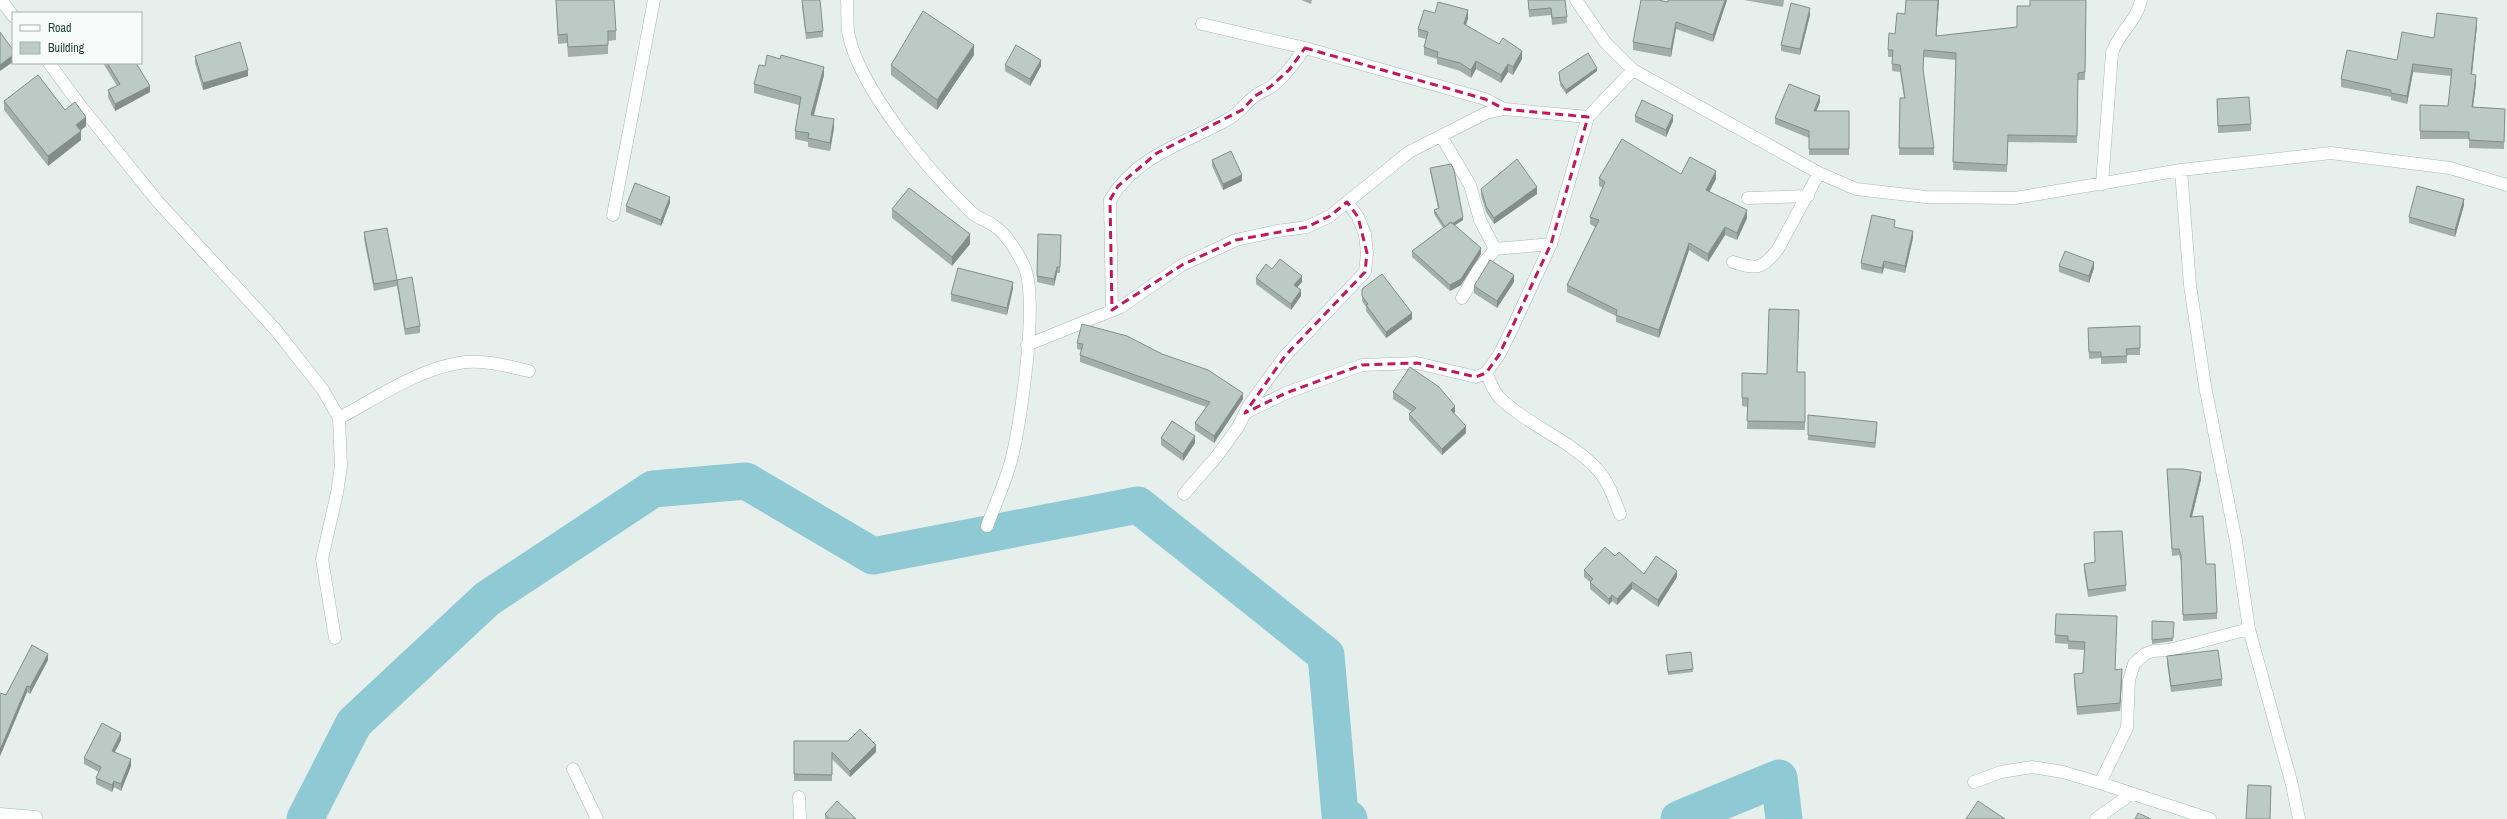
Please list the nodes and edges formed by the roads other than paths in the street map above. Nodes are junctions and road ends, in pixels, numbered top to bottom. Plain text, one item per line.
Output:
1 (1, 0) edge
2 (654, 0) edge
3 (847, 0) edge
4 (1576, 0) edge
5 (2141, 0) edge
6 (12, 15) edge
7 (1202, 24) dead end
8 (1305, 48) junction
9 (51, 64) edge
10 (1633, 70) junction
11 (1504, 109) junction
12 (1588, 117) junction
13 (1441, 136) junction
14 (2181, 170) junction
15 (1819, 174) junction
16 (2102, 184) junction
17 (2507, 185) edge
18 (1808, 196) junction
19 (1748, 198) dead end
20 (1347, 202) junction
21 (613, 215) dead end
22 (1551, 244) junction
23 (1495, 249) junction
24 (1733, 262) dead end
25 (1462, 298) dead end
26 (1112, 310) junction
27 (1027, 345) junction
28 (529, 371) dead end
29 (1486, 373) junction
30 (1245, 413) junction
31 (339, 418) junction
32 (1184, 494) dead end
33 (1620, 514) dead end
34 (987, 526) dead end
35 (2249, 629) junction
36 (335, 638) dead end
37 (574, 769) dead end
38 (1974, 782) dead end
39 (2100, 783) junction
40 (2131, 794) junction
41 (799, 797) dead end
42 (0, 814) edge
43 (36, 817) dead end
44 (597, 819) edge
45 (800, 819) edge
46 (2096, 819) edge
47 (2210, 819) edge
48 (2299, 819) edge

1 - 6 street
2 - 21 street
3 - 27 street
4 - 10 street
5 - 16 street
7 - 8 street
8 - 11 street
8 - 26 street
9 - 31 street
10 - 12 street
10 - 15 street
11 - 12 street
11 - 13 street
12 - 22 street
13 - 20 street
13 - 23 street
14 - 16 street
14 - 17 street
14 - 35 street
15 - 16 street
15 - 18 street
18 - 19 street
18 - 24 street
20 - 26 street
20 - 30 street
22 - 23 street
22 - 29 street
23 - 25 street
26 - 27 street
27 - 34 street
28 - 31 street
29 - 30 street
29 - 33 street
30 - 32 street
31 - 36 street
35 - 39 street
35 - 48 street
37 - 44 street
38 - 39 street
39 - 40 street
40 - 46 street
40 - 47 street
41 - 45 street
42 - 43 street

